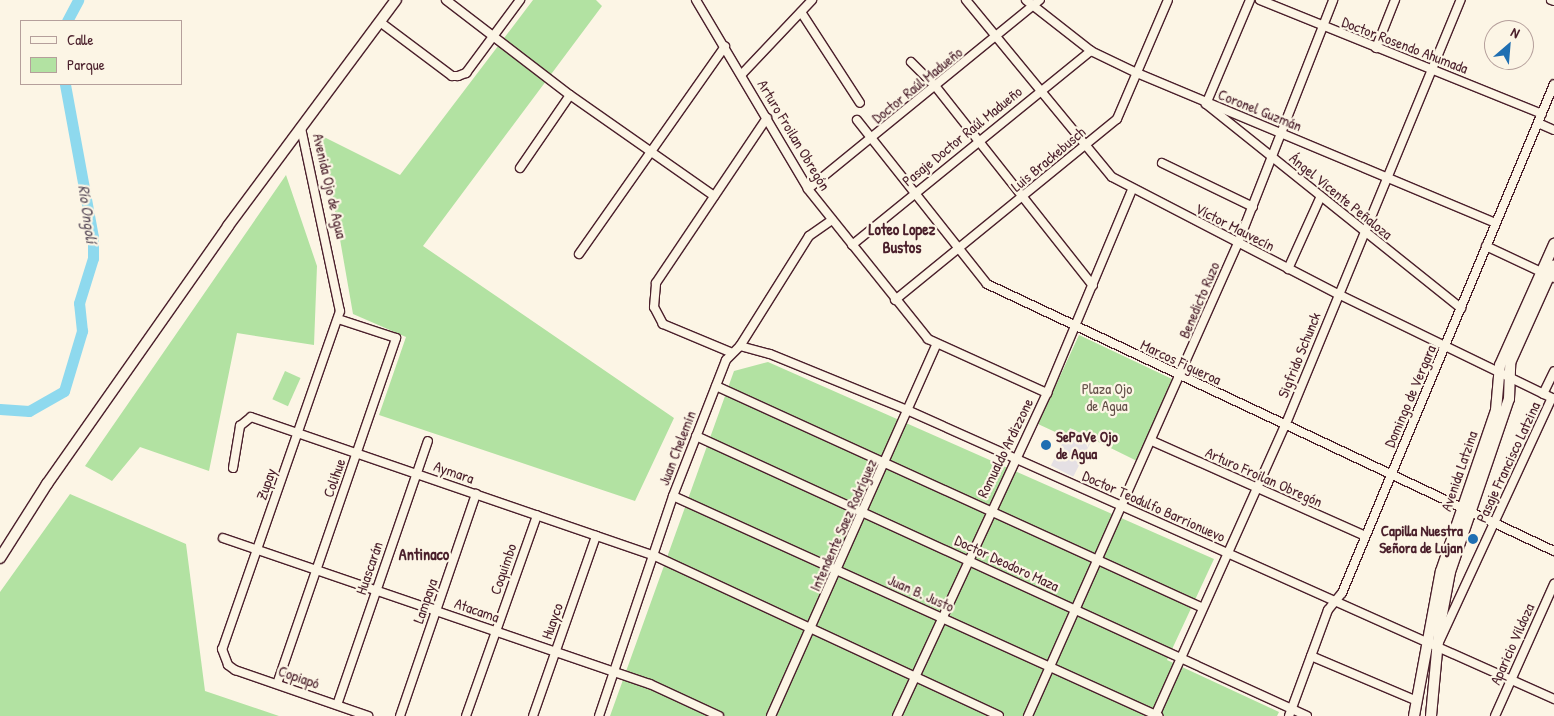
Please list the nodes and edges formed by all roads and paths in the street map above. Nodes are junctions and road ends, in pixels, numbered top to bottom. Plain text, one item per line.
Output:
1 (396, 0) edge
2 (446, 0) edge
3 (520, 0) edge
4 (696, 0) edge
5 (812, 0) edge
6 (966, 0) edge
7 (1026, 0) edge
8 (1040, 0) edge
9 (1168, 0) edge
10 (1250, 0) edge
11 (1260, 0) edge
12 (1333, 0) edge
13 (1395, 0) edge
14 (1461, 0) edge
15 (1034, 7) junction
16 (800, 12) junction
17 (380, 22) junction
18 (1322, 28) junction
19 (493, 35) junction
20 (999, 37) junction
21 (725, 46) junction
22 (1376, 48) junction
23 (1091, 51) junction
24 (911, 62) dead end
25 (1432, 70) junction
26 (1137, 73) junction
27 (742, 74) junction
28 (1554, 84) edge
29 (936, 87) junction
30 (1039, 91) junction
31 (570, 95) junction
32 (860, 103) dead end
33 (1206, 104) junction
34 (1542, 114) junction
35 (767, 118) junction
36 (856, 120) dead end
37 (1538, 124) junction
38 (301, 128) junction
39 (1554, 130) edge
40 (1280, 132) junction
41 (871, 140) junction
42 (980, 143) junction
43 (1085, 146) junction
44 (650, 151) junction
45 (1272, 157) junction
46 (1162, 164) dead end
47 (520, 168) dead end
48 (1387, 178) junction
49 (808, 189) junction
50 (1132, 190) junction
51 (914, 192) junction
52 (714, 196) junction
53 (1024, 198) junction
54 (1320, 198) junction
55 (1254, 207) junction
56 (832, 220) junction
57 (1496, 223) junction
58 (1364, 234) junction
59 (1238, 243) junction
60 (1554, 244) edge
61 (852, 245) junction
62 (1486, 246) junction
63 (959, 248) junction
64 (579, 254) dead end
65 (1554, 265) edge
66 (1288, 269) junction
67 (1548, 276) edge
68 (1093, 286) junction
69 (1338, 294) junction
70 (895, 300) junction
71 (1461, 308) junction
72 (338, 319) junction
73 (1076, 327) junction
74 (937, 344) junction
75 (740, 346) junction
76 (1446, 348) junction
77 (730, 352) junction
78 (1554, 371) edge
79 (1499, 374) junction
80 (1180, 376) junction
81 (1510, 379) junction
82 (716, 386) junction
83 (1047, 393) junction
84 (1543, 394) junction
85 (1553, 398) edge
86 (907, 410) junction
87 (1285, 426) junction
88 (298, 433) junction
89 (696, 436) junction
90 (428, 441) dead end
91 (1152, 441) junction
92 (356, 453) junction
93 (1017, 460) junction
94 (886, 463) junction
95 (233, 468) dead end
96 (416, 474) junction
97 (1391, 478) junction
98 (1257, 489) junction
99 (476, 494) junction
100 (673, 496) junction
101 (1122, 507) junction
102 (990, 510) junction
103 (864, 513) junction
104 (1466, 513) junction
105 (537, 515) junction
106 (1493, 525) junction
107 (596, 536) junction
108 (1365, 536) junction
109 (223, 538) dead end
110 (257, 550) junction
111 (1554, 551) edge
112 (1230, 555) junction
113 (655, 556) junction
114 (0, 558) edge
115 (968, 560) junction
116 (1099, 560) junction
117 (316, 570) junction
118 (837, 570) junction
119 (1554, 584) edge
120 (376, 590) junction
121 (1334, 603) junction
122 (1203, 608) junction
123 (1076, 610) junction
124 (436, 611) junction
125 (941, 618) junction
126 (496, 631) junction
127 (810, 631) junction
128 (1432, 644) junction
129 (556, 652) junction
130 (1312, 656) junction
131 (1181, 658) junction
132 (224, 659) joint
133 (1050, 667) junction
134 (614, 672) junction
135 (914, 678) junction
136 (1511, 679) junction
137 (277, 684) junction
138 (1554, 699) edge
139 (1417, 701) junction
140 (336, 705) junction
141 (1290, 713) edge
142 (368, 716) edge
143 (400, 716) edge
144 (466, 716) edge
145 (533, 716) edge
146 (599, 716) edge
147 (719, 716) edge
148 (771, 716) edge
149 (896, 716) edge
150 (999, 716) edge
151 (1028, 716) edge
152 (1156, 716) edge
153 (1306, 716) edge
154 (1414, 716) edge
155 (1431, 716) edge
156 (1494, 716) edge

1 - 17 street, Avenida Ojo de Agua
2 - 19 street
3 - 19 street
4 - 21 street, Arturo Froilan Obregón
5 - 16 street
6 - 20 street, Víctor Mauvecín
7 - 15 street, Coronel Guzmán
8 - 15 street, Doctor Raúl Madueño
9 - 26 street, Luis Brackebusch
10 - 33 street
11 - 18 street, Doctor Rosendo Ahumada
12 - 18 street, Benedicto Ruzo
13 - 22 street
14 - 25 street, Sigfrido Schunck
15 - 20 street, Doctor Raúl Madueño
15 - 23 street, Coronel Guzmán
16 - 27 street
16 - 32 street
17 - 19 street
17 - 38 street, Avenida Ojo de Agua
18 - 22 street, Doctor Rosendo Ahumada
18 - 40 street, Benedicto Ruzo
19 - 31 street
20 - 29 street, Doctor Raúl Madueño
20 - 30 street, Víctor Mauvecín
21 - 27 street, Arturo Froilan Obregón
21 - 44 street
22 - 25 street, Doctor Rosendo Ahumada
23 - 26 street, Coronel Guzmán
23 - 30 street, Pasaje Doctor Raúl Madueño
24 - 29 street
25 - 34 street, Doctor Rosendo Ahumada
25 - 48 street, Sigfrido Schunck
26 - 33 street, Coronel Guzmán
26 - 43 street, Luis Brackebusch
27 - 35 street, Arturo Froilan Obregón
28 - 34 street, Domingo de Vergara
29 - 41 street, Doctor Raúl Madueño
29 - 42 street
30 - 42 street, Pasaje Doctor Raúl Madueño
30 - 43 street, Víctor Mauvecín
31 - 44 street
31 - 47 street
33 - 40 street, Coronel Guzmán
33 - 45 street, Ángel Vicente Peñaloza
34 - 37 street, Domingo de Vergara
35 - 49 street, Arturo Froilan Obregón
35 - 52 street
36 - 41 street, Marcos Figueroa
37 - 39 street
37 - 57 street, Domingo de Vergara
38 - 72 street, Avenida Ojo de Agua
38 - 114 street
40 - 45 street, Benedicto Ruzo
40 - 48 street, Coronel Guzmán
41 - 49 street, Doctor Raúl Madueño
41 - 51 street, Marcos Figueroa
42 - 51 street, Pasaje Doctor Raúl Madueño
42 - 53 street
43 - 50 street, Víctor Mauvecín
43 - 53 street, Luis Brackebusch
44 - 52 street
44 - 64 street
45 - 54 street, Ángel Vicente Peñaloza
45 - 55 street, Benedicto Ruzo
46 - 55 street
48 - 57 street, Coronel Guzmán
48 - 58 street, Sigfrido Schunck
49 - 56 street, Arturo Froilan Obregón
50 - 59 street, Víctor Mauvecín
50 - 68 street, Romualdo Ardizzone
51 - 61 street, Pasaje Doctor Raúl Madueño
51 - 63 street, Marcos Figueroa
52 - 77 street
53 - 63 street, Luis Brackebusch
53 - 68 street
54 - 58 street, Ángel Vicente Peñaloza
54 - 66 street
55 - 59 street, Benedicto Ruzo
56 - 61 street, Arturo Froilan Obregón
56 - 75 street
57 - 62 street, Domingo de Vergara
58 - 69 street, Sigfrido Schunck
58 - 71 street, Ángel Vicente Peñaloza
59 - 66 street, Víctor Mauvecín
59 - 80 street, Benedicto Ruzo
60 - 67 street, Avenida Latzina
61 - 70 street, Arturo Froilan Obregón
62 - 67 street
62 - 71 street, Domingo de Vergara
63 - 70 street, Luis Brackebusch
63 - 73 street, Marcos Figueroa
65 - 67 street, Avenida Latzina
66 - 69 street, Víctor Mauvecín
67 - 79 street, Avenida Latzina
67 - 81 street, Avenida Latzina
68 - 73 street, Romualdo Ardizzone
69 - 76 street, Víctor Mauvecín
69 - 87 street, Sigfrido Schunck
70 - 74 street, Arturo Froilan Obregón
71 - 76 street, Domingo de Vergara
72 - 88 street, Zupay
72 - 92 street, Colihue
73 - 80 street, Marcos Figueroa
73 - 83 street, Romualdo Ardizzone
74 - 83 street, Arturo Froilan Obregón
74 - 86 street, Intendente Saez Rodríguez
75 - 77 street
75 - 86 street, Doctor Teodulfo Barrionuevo
76 - 79 street, Víctor Mauvecín
76 - 97 street, Domingo de Vergara
77 - 82 street, Juan Chelemín
78 - 84 street
79 - 81 street, Víctor Mauvecín
79 - 104 street, Avenida Latzina
80 - 87 street, Marcos Figueroa
80 - 91 street, Benedicto Ruzo
81 - 84 street, Víctor Mauvecín
81 - 104 street, Avenida Latzina
82 - 89 street, Juan Chelemín
82 - 94 street
83 - 93 street, Romualdo Ardizzone
84 - 85 street, Víctor Mauvecín
85 - 106 street, Pasaje Francisco Latzina
86 - 93 street, Doctor Teodulfo Barrionuevo
86 - 94 street, Intendente Saez Rodríguez
87 - 97 street, Marcos Figueroa
87 - 98 street, Sigfrido Schunck
88 - 92 street, Aymara
88 - 95 street, Aymara
88 - 110 street, Zupay
89 - 100 street, Juan Chelemín
89 - 103 street, Doctor Deodoro Maza
90 - 96 street, Huascarán
91 - 98 street, Arturo Froilan Obregón
91 - 101 street, Benedicto Ruzo
92 - 96 street, Aymara
92 - 117 street, Colihue
93 - 101 street, Doctor Teodulfo Barrionuevo
93 - 102 street, Romualdo Ardizzone
94 - 102 street
94 - 103 street, Intendente Saez Rodríguez
96 - 99 street, Aymara
96 - 120 street, Huascarán
97 - 104 street, Marcos Figueroa
97 - 108 street, Domingo de Vergara
98 - 108 street, Arturo Froilan Obregón
98 - 112 street, Sigfrido Schunck
99 - 105 street, Aymara
99 - 124 street, Lampaya
100 - 113 street, Juan Chelemín
100 - 118 street, Juan B. Justo
101 - 112 street, Doctor Teodulfo Barrionuevo
101 - 116 street, Benedicto Ruzo
102 - 115 street, Romualdo Ardizzone
102 - 116 street
103 - 115 street, Doctor Deodoro Maza
103 - 118 street, Intendente Saez Rodríguez
104 - 106 street, Marcos Figueroa
104 - 128 street, Avenida Latzina
105 - 107 street, Aymara
105 - 126 street, Coquimbo
106 - 111 street, Marcos Figueroa
106 - 128 street, Pasaje Francisco Latzina
107 - 113 street, Aymara
107 - 129 street, Huayco
108 - 121 street, Domingo de Vergara
109 - 110 street, Atacama
110 - 117 street, Atacama
110 - 132 street, Zupay
112 - 121 street, Doctor Teodulfo Barrionuevo
112 - 122 street, Sigfrido Schunck
113 - 127 street, Aymara
113 - 134 street, Juan Chelemín
115 - 123 street, Doctor Deodoro Maza
115 - 125 street, Romualdo Ardizzone
116 - 122 street
116 - 123 street, Benedicto Ruzo
117 - 120 street, Atacama
117 - 137 street, Colihue
118 - 125 street, Juan B. Justo
118 - 127 street, Intendente Saez Rodríguez
119 - 136 street, Aparicio Vildoza
120 - 124 street, Atacama
120 - 140 street, Huascarán
121 - 128 street, Doctor Teodulfo Barrionuevo
121 - 130 street, Domingo de Vergara
122 - 131 street, Sigfrido Schunck
123 - 131 street, Doctor Deodoro Maza
123 - 133 street, Benedicto Ruzo
124 - 126 street, Atacama
124 - 143 street, Lampaya
125 - 133 street, Juan B. Justo
125 - 135 street, Romualdo Ardizzone
126 - 129 street, Atacama
126 - 144 street, Coquimbo
127 - 135 street, Aymara
127 - 148 street, Intendente Saez Rodríguez
128 - 136 street, Doctor Teodulfo Barrionuevo
128 - 139 street, Avenida Latzina
128 - 155 street, Avenida Latzina
129 - 134 street, Atacama
129 - 145 street, Huayco
130 - 139 street
130 - 141 street, Domingo de Vergara
131 - 141 street, Doctor Deodoro Maza
131 - 152 street, Sigfrido Schunck
132 - 137 street, Copiapó
133 - 151 street, Benedicto Ruzo
133 - 152 street, Juan B. Justo
134 - 146 street, Juan Chelemín
134 - 147 street, Atacama
135 - 149 street, Romualdo Ardizzone
135 - 150 street, Aymara
136 - 138 street, Doctor Teodulfo Barrionuevo
136 - 156 street, Aparicio Vildoza
137 - 140 street, Copiapó
139 - 154 street, Avenida Latzina
140 - 142 street, Copiapó
141 - 153 street, Doctor Deodoro Maza

